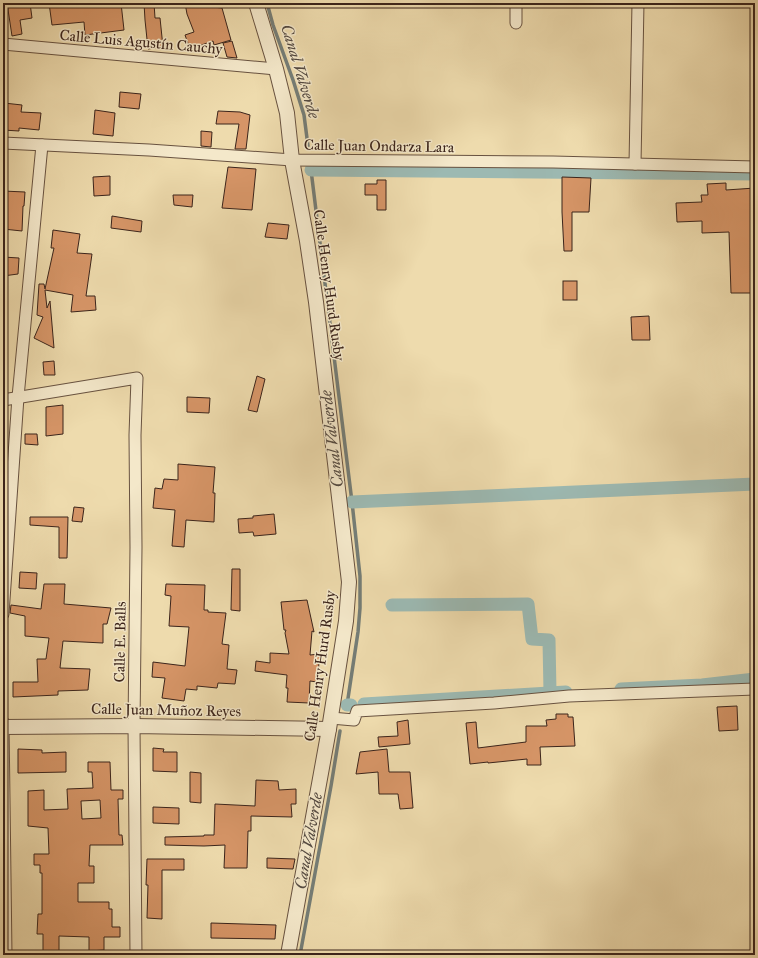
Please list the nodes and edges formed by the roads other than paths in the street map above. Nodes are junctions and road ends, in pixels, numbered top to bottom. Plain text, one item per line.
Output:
1 (256, 3) edge
2 (516, 3) edge
3 (638, 3) edge
4 (516, 23) dead end
5 (3, 44) edge
6 (276, 69) junction
7 (3, 143) edge
8 (42, 145) junction
9 (292, 160) junction
10 (635, 164) junction
11 (755, 167) edge
12 (18, 397) junction
13 (3, 400) edge
14 (3, 614) edge
15 (755, 689) edge
16 (3, 722) edge
17 (330, 723) junction
18 (134, 726) junction
19 (3, 727) edge
20 (6, 955) edge
21 (136, 955) edge
22 (288, 955) edge

1 - 6 street, Calle Henry Hurd Rusby
2 - 4 street
3 - 10 street
5 - 6 street, Calle Luis Agustín Cauchy
6 - 9 street, Calle Henry Hurd Rusby
7 - 8 street, Calle Juan Ondarza Lara
8 - 9 street, Calle Juan Ondarza Lara
8 - 12 street
9 - 10 street, Calle Juan Ondarza Lara
9 - 17 street, Calle Henry Hurd Rusby
10 - 11 street, Calle Juan Ondarza Lara
12 - 13 street
12 - 14 street
12 - 18 street, Calle E. Balls
15 - 17 street
16 - 19 street
17 - 18 street, Calle Juan Muñoz Reyes
17 - 22 street, Calle Henry Hurd Rusby
18 - 19 street, Calle Juan Muñoz Reyes
18 - 21 street, Calle E. Balls
19 - 20 street

